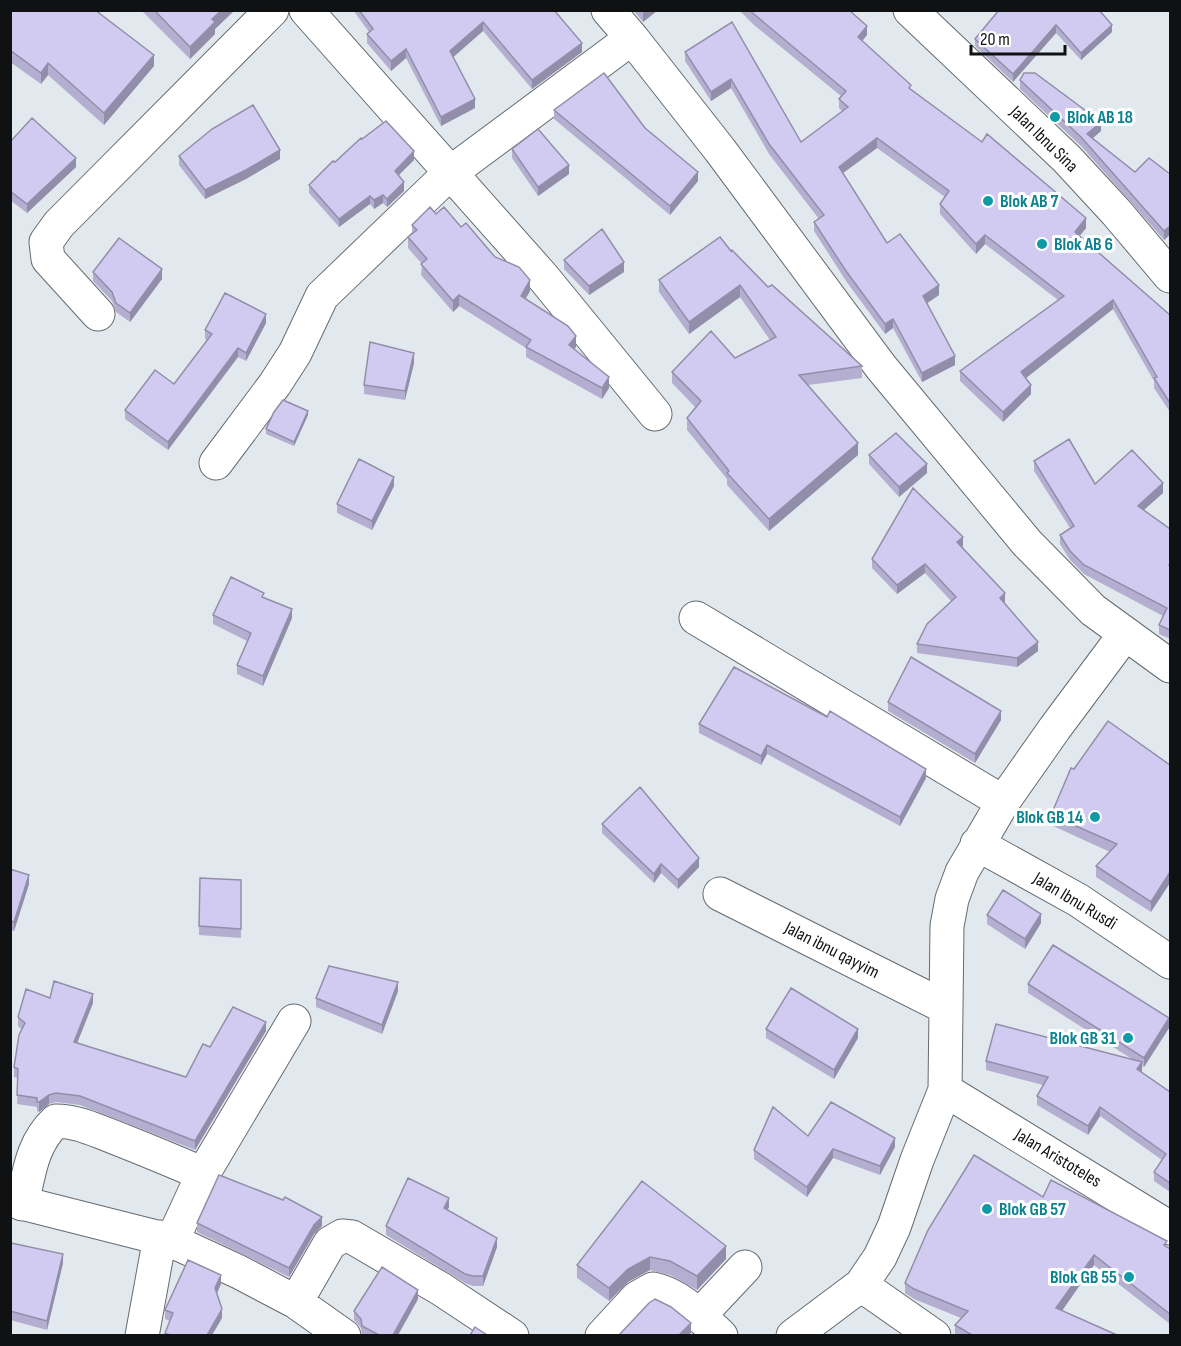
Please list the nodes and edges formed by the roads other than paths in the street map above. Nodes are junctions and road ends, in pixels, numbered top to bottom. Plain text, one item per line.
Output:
1 (272, 10) edge
2 (306, 10) edge
3 (609, 10) edge
4 (920, 15) edge
5 (632, 38) junction
6 (450, 173) junction
7 (1170, 276) edge
8 (98, 314) dead end
9 (655, 414) dead end
10 (216, 463) dead end
11 (696, 618) dead end
12 (1125, 634) junction
13 (1170, 666) edge
14 (1004, 802) junction
15 (977, 844) junction
16 (720, 894) dead end
17 (1170, 962) edge
18 (945, 1007) junction
19 (294, 1021) dead end
20 (945, 1090) junction
21 (203, 1174) junction
22 (16, 1202) edge
23 (1170, 1228) edge
24 (166, 1239) junction
25 (745, 1266) dead end
26 (861, 1285) junction
27 (296, 1302) junction
28 (710, 1326) edge
29 (142, 1335) edge
30 (344, 1335) edge
31 (512, 1335) edge
32 (602, 1335) edge
33 (793, 1335) edge
34 (934, 1335) edge

1 - 8 street
2 - 6 street
3 - 5 street
4 - 7 street, Jalan Ibnu Sina
5 - 6 street
5 - 12 street
6 - 9 street
6 - 10 street
11 - 14 street
12 - 13 street
12 - 14 street
14 - 15 street
15 - 17 street, Jalan Ibnu Rusdi
15 - 18 street
16 - 18 street, Jalan ibnu qayyim
18 - 20 street
19 - 21 street
20 - 23 street, Jalan Aristoteles
20 - 26 street
21 - 22 street
21 - 24 street
22 - 24 street
24 - 27 street
24 - 29 street
25 - 28 street
26 - 33 street
26 - 34 street
27 - 30 street
27 - 31 street
28 - 32 street

